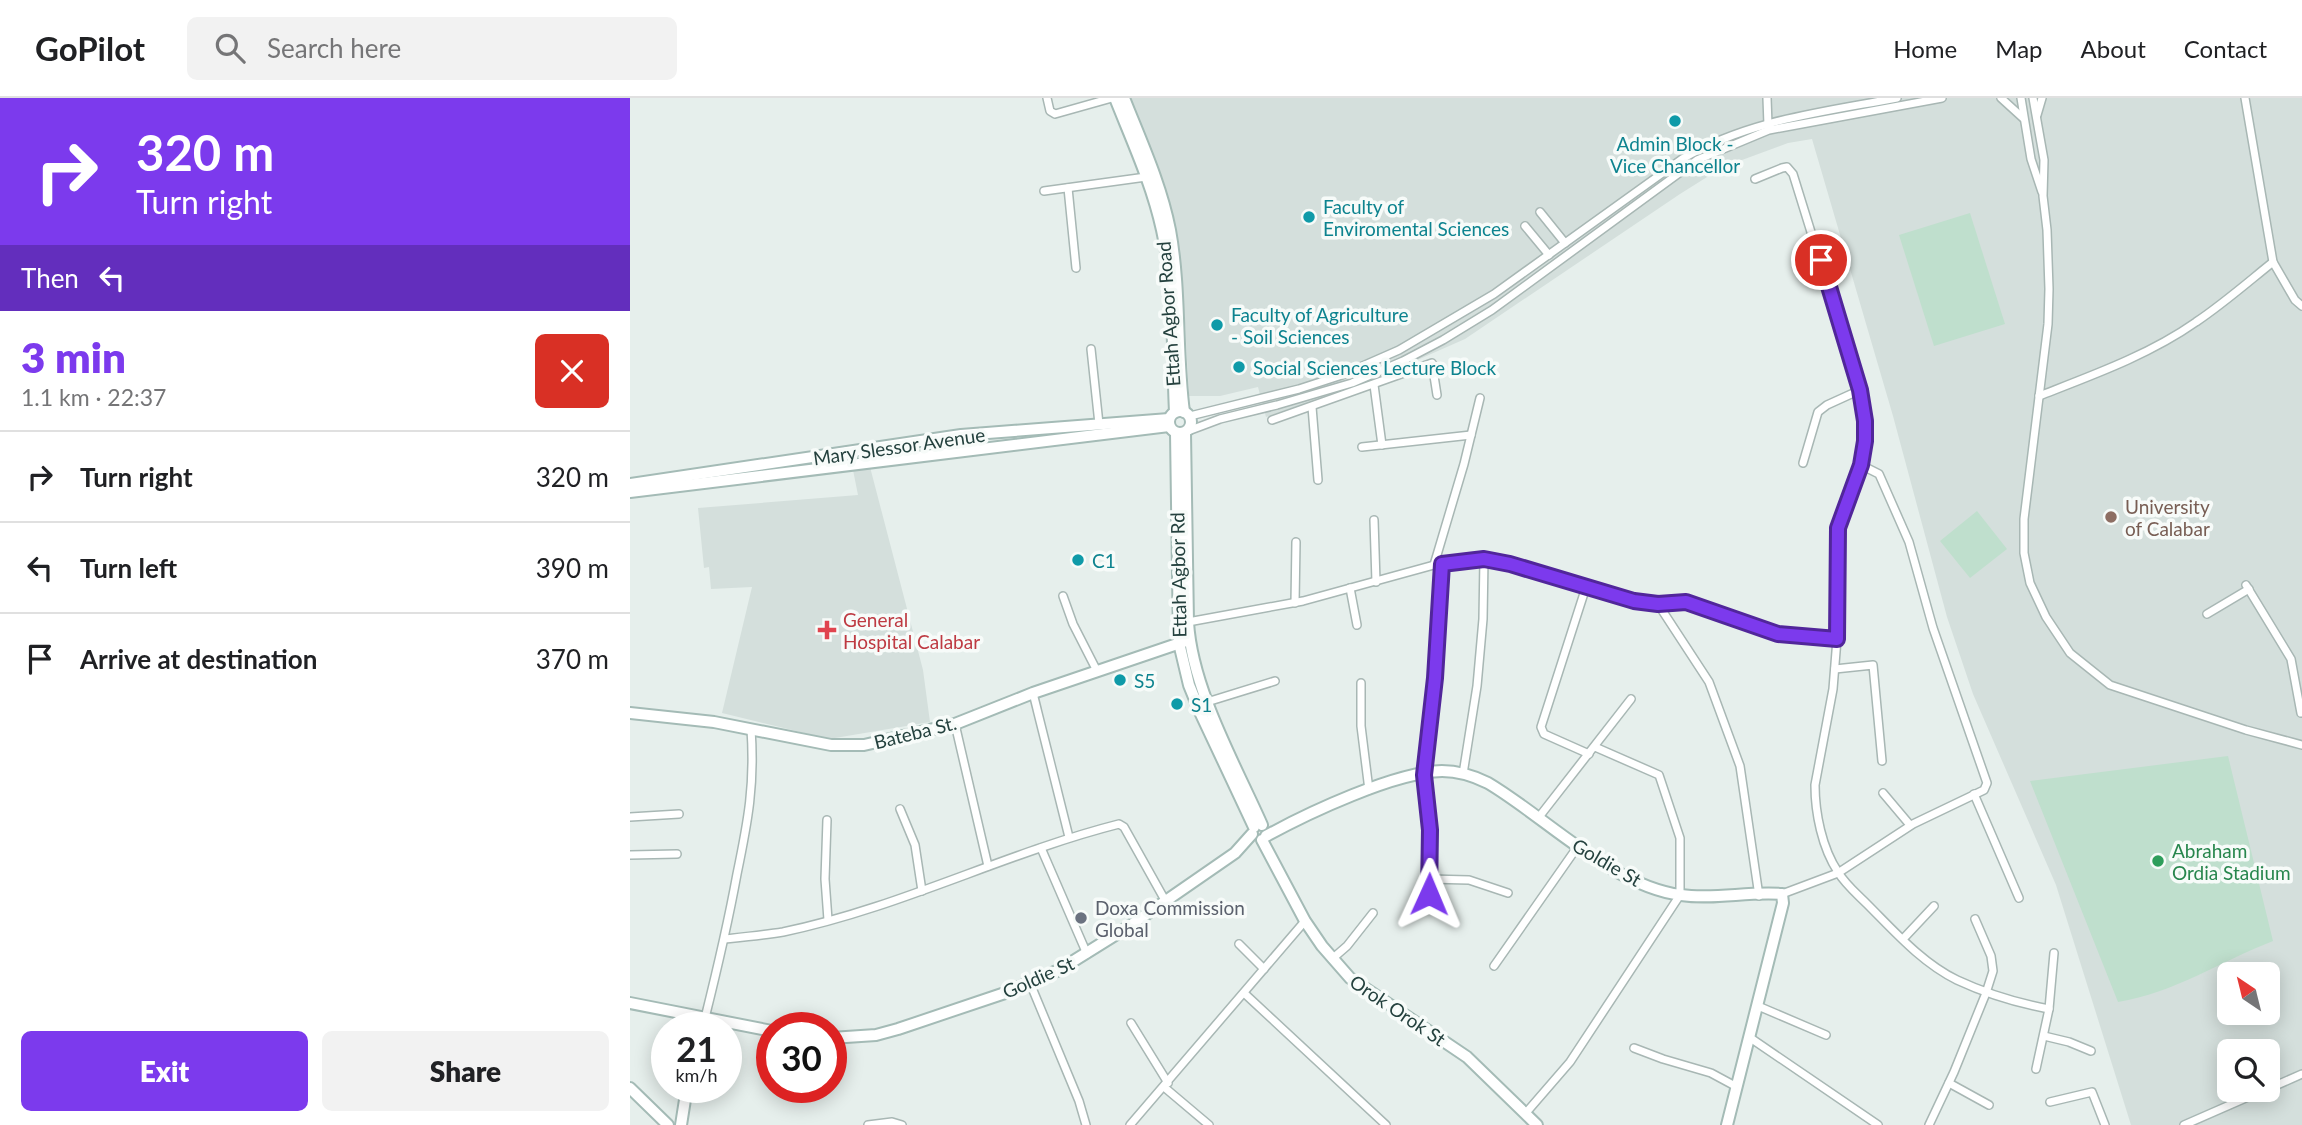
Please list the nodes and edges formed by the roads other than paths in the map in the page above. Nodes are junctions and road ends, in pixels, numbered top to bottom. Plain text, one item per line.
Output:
1 (1047, 98) edge
2 (1113, 98) edge
3 (1124, 98) edge
4 (1767, 98) edge
5 (1897, 98) edge
6 (1942, 98) edge
7 (2001, 98) edge
8 (2021, 98) edge
9 (2033, 98) edge
10 (2042, 98) edge
11 (2245, 98) edge
12 (2037, 116) junction
13 (2023, 118) junction
14 (1768, 126) junction
15 (1146, 177) junction
16 (1755, 179) dead end
17 (1068, 188) junction
18 (1044, 191) dead end
19 (2043, 196) junction
20 (1540, 212) dead end
21 (1525, 226) dead end
22 (1565, 243) junction
23 (1549, 255) junction
24 (2273, 262) junction
25 (1076, 268) dead end
26 (2302, 306) edge
27 (1091, 349) dead end
28 (1374, 385) junction
29 (1860, 390) junction
30 (1437, 395) dead end
31 (2039, 396) junction
32 (1480, 398) dead end
33 (1311, 407) junction
34 (1272, 421) dead end
35 (1180, 423) junction
36 (1099, 424) junction
37 (1471, 435) junction
38 (1382, 445) junction
39 (1362, 447) dead end
40 (1803, 463) dead end
41 (1861, 465) junction
42 (1318, 480) dead end
43 (630, 484) edge
44 (630, 492) edge
45 (1374, 520) dead end
46 (1296, 542) dead end
47 (1484, 559) junction
48 (1438, 565) junction
49 (1376, 582) junction
50 (1586, 587) junction
51 (1350, 589) junction
52 (1063, 596) dead end
53 (1295, 603) junction
54 (1658, 604) junction
55 (2207, 614) dead end
56 (1188, 622) junction
57 (1357, 625) dead end
58 (1837, 639) junction
59 (1184, 641) junction
60 (1835, 669) junction
61 (1097, 671) junction
62 (1275, 681) dead end
63 (1361, 683) dead end
64 (1033, 693) junction
65 (1631, 699) dead end
66 (1207, 702) junction
67 (630, 713) edge
68 (2301, 713) edge
69 (955, 724) junction
70 (751, 729) junction
71 (2302, 745) edge
72 (1595, 747) junction
73 (1589, 754) junction
74 (1882, 761) dead end
75 (1462, 774) junction
76 (1424, 775) junction
77 (1369, 790) junction
78 (1883, 793) dead end
79 (1974, 794) junction
80 (900, 809) dead end
81 (679, 814) dead end
82 (630, 817) edge
83 (1539, 817) junction
84 (827, 820) dead end
85 (1910, 825) junction
86 (1260, 833) junction
87 (1069, 837) junction
88 (1578, 846) junction
89 (1041, 848) junction
90 (677, 854) dead end
91 (630, 855) edge
92 (988, 866) junction
93 (1838, 873) junction
94 (1429, 879) junction
95 (922, 891) junction
96 (1508, 893) dead end
97 (1429, 894) dead end
98 (1782, 894) junction
99 (1680, 895) junction
100 (1759, 896) junction
101 (2019, 898) dead end
102 (1166, 902) junction
103 (1934, 906) dead end
104 (1373, 913) dead end
105 (1975, 919) dead end
106 (828, 920) junction
107 (1306, 920) junction
108 (725, 939) junction
109 (1903, 939) junction
110 (1240, 944) dead end
111 (2054, 953) dead end
112 (1087, 954) junction
113 (1332, 959) junction
114 (1494, 966) dead end
115 (1264, 969) junction
116 (1030, 983) junction
117 (1244, 993) junction
118 (1986, 993) junction
119 (630, 1003) edge
120 (1758, 1006) junction
121 (2049, 1009) junction
122 (667, 1012) edge
123 (702, 1012) edge
124 (1131, 1023) dead end
125 (1826, 1035) dead end
126 (847, 1037) edge
127 (1749, 1037) junction
128 (2045, 1037) junction
129 (1634, 1048) dead end
130 (2091, 1051) dead end
131 (2036, 1069) dead end
132 (2302, 1074) edge
133 (1949, 1083) junction
134 (2280, 1083) edge
135 (1166, 1085) junction
136 (1737, 1087) junction
137 (630, 1088) edge
138 (2050, 1102) dead end
139 (2236, 1102) edge
140 (684, 1103) edge
141 (1989, 1105) dead end
142 (1525, 1114) junction
143 (668, 1125) edge
144 (681, 1125) edge
145 (868, 1125) edge
146 (902, 1125) edge
147 (1086, 1125) edge
148 (1130, 1125) edge
149 (1209, 1125) edge
150 (1386, 1125) edge
151 (1536, 1125) edge
152 (1727, 1125) edge
153 (1878, 1125) edge
154 (1929, 1125) edge
155 (2105, 1125) edge
156 (2184, 1125) edge

1 - 2 street
2 - 15 main road, Ettah Agbor Road
3 - 35 main road, Ettah Agbor Road
4 - 14 street
5 - 14 street
6 - 14 street
7 - 13 street
8 - 13 street
9 - 12 street
10 - 12 street
11 - 24 street
12 - 19 street
13 - 19 street
14 - 22 street
14 - 35 street
15 - 17 street
15 - 35 main road, Ettah Agbor Road
16 - 29 street
17 - 18 street
17 - 25 street
19 - 31 street
20 - 22 street
21 - 23 street
22 - 23 street
23 - 35 street
24 - 26 street
24 - 31 street
27 - 36 street
28 - 30 street
28 - 33 street
28 - 38 street
29 - 40 street
29 - 41 street
31 - 71 street
32 - 37 street
33 - 34 street
33 - 42 street
35 - 36 main road, Mary Slessor Avenue
35 - 44 main road, Mary Slessor Avenue
35 - 56 main road, Ettah Agbor Rd
35 - 59 main road, Ettah Agbor Rd
36 - 43 main road, Mary Slessor Avenue
37 - 38 street
37 - 48 street
38 - 39 street
41 - 58 street
41 - 79 street
45 - 49 street
46 - 53 street
47 - 48 street
47 - 50 street
47 - 75 street
48 - 49 street
48 - 76 street
49 - 51 street
50 - 54 street
50 - 73 street
51 - 53 street
51 - 57 street
52 - 61 street
53 - 56 street
54 - 58 street
54 - 100 street
55 - 68 street
56 - 59 main road, Ettah Agbor Rd
58 - 60 street
59 - 61 main road, Bateba St.
59 - 66 main road, Ettah Agbor Rd
59 - 86 main road, Ettah Agbor Rd
60 - 74 street
60 - 93 street
61 - 64 main road, Bateba St.
62 - 66 street
63 - 77 street
64 - 69 main road, Bateba St.
64 - 87 street
65 - 72 street
66 - 86 main road, Ettah Agbor Rd
67 - 70 main road, Bateba St.
69 - 70 main road, Bateba St.
69 - 92 street
70 - 108 street
72 - 73 street
72 - 99 street
73 - 83 street
75 - 76 main road, Goldie St
75 - 83 main road, Goldie St
76 - 77 main road, Goldie St
76 - 94 street
77 - 86 main road, Goldie St
78 - 85 street
79 - 85 street
79 - 101 street
80 - 95 street
81 - 82 street
83 - 88 main road, Goldie St
84 - 106 street
85 - 93 street
86 - 102 main road, Goldie St
86 - 107 main road, Orok Orok St
87 - 89 street
87 - 102 street
88 - 99 main road, Goldie St
88 - 114 street
89 - 92 street
89 - 112 street
90 - 91 street
92 - 95 street
93 - 98 street
93 - 109 street
94 - 96 street
94 - 97 street
95 - 106 street
98 - 100 main road, Goldie St
98 - 120 main road
99 - 100 main road, Goldie St
99 - 142 street
102 - 112 main road, Goldie St
103 - 109 street
104 - 113 street
105 - 118 street
106 - 108 street
107 - 113 main road, Orok Orok St
107 - 115 street
108 - 123 street
109 - 118 street
110 - 115 street
111 - 121 street
112 - 116 main road, Goldie St
113 - 142 main road, Orok Orok St
115 - 117 street
116 - 126 main road, Goldie St
116 - 147 street
117 - 135 street
117 - 150 street
118 - 121 street
118 - 133 street
119 - 122 main road
120 - 125 street
120 - 127 main road
121 - 128 street
124 - 135 street
127 - 136 main road
127 - 153 street
128 - 130 street
128 - 131 street
129 - 136 street
132 - 134 street
133 - 141 street
133 - 154 street
135 - 148 street
135 - 149 street
136 - 152 main road
137 - 143 main road
138 - 155 street
139 - 156 street
140 - 144 main road
142 - 151 main road, Orok Orok St
145 - 146 street

